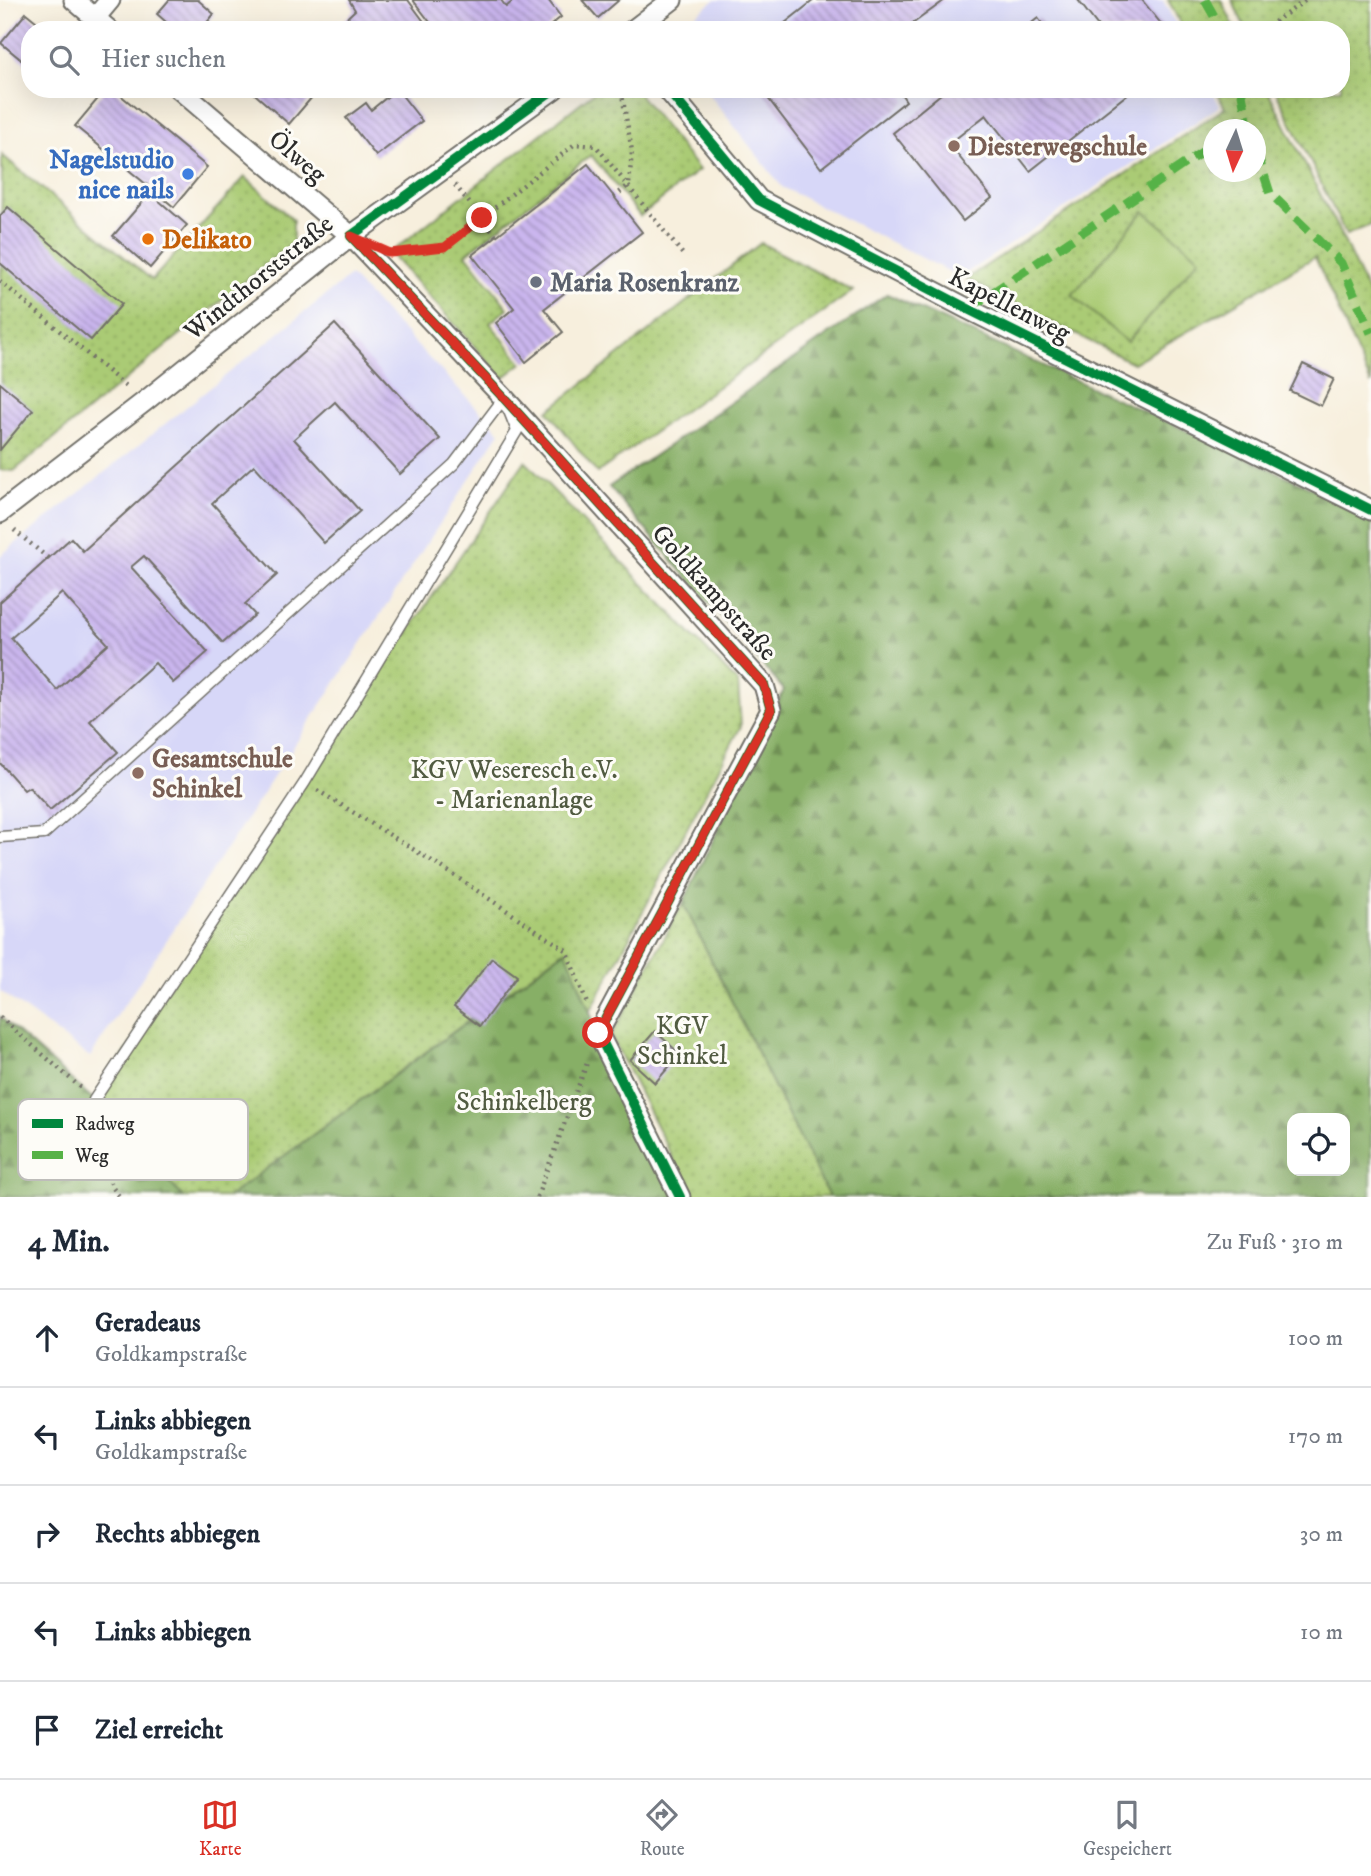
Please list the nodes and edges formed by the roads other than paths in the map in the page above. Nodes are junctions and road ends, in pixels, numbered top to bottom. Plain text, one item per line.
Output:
1 (74, 0) edge
2 (110, 0) edge
3 (671, 0) edge
4 (98, 21) edge
5 (103, 21) edge
6 (644, 21) edge
7 (190, 98) edge
8 (542, 98) edge
9 (674, 98) edge
10 (351, 236) junction
11 (504, 398) junction
12 (1371, 510) edge
13 (0, 513) edge
14 (0, 837) edge
15 (95, 1099) edge
16 (680, 1197) edge

1 - 4 street
2 - 5 street
3 - 6 street
7 - 10 street, Ölweg
8 - 10 street, Windthorststraße
9 - 12 street, Kapellenweg
10 - 11 street, Goldkampstraße
10 - 13 street, Windthorststraße
11 - 14 lane
11 - 15 lane
11 - 16 street, Goldkampstraße

